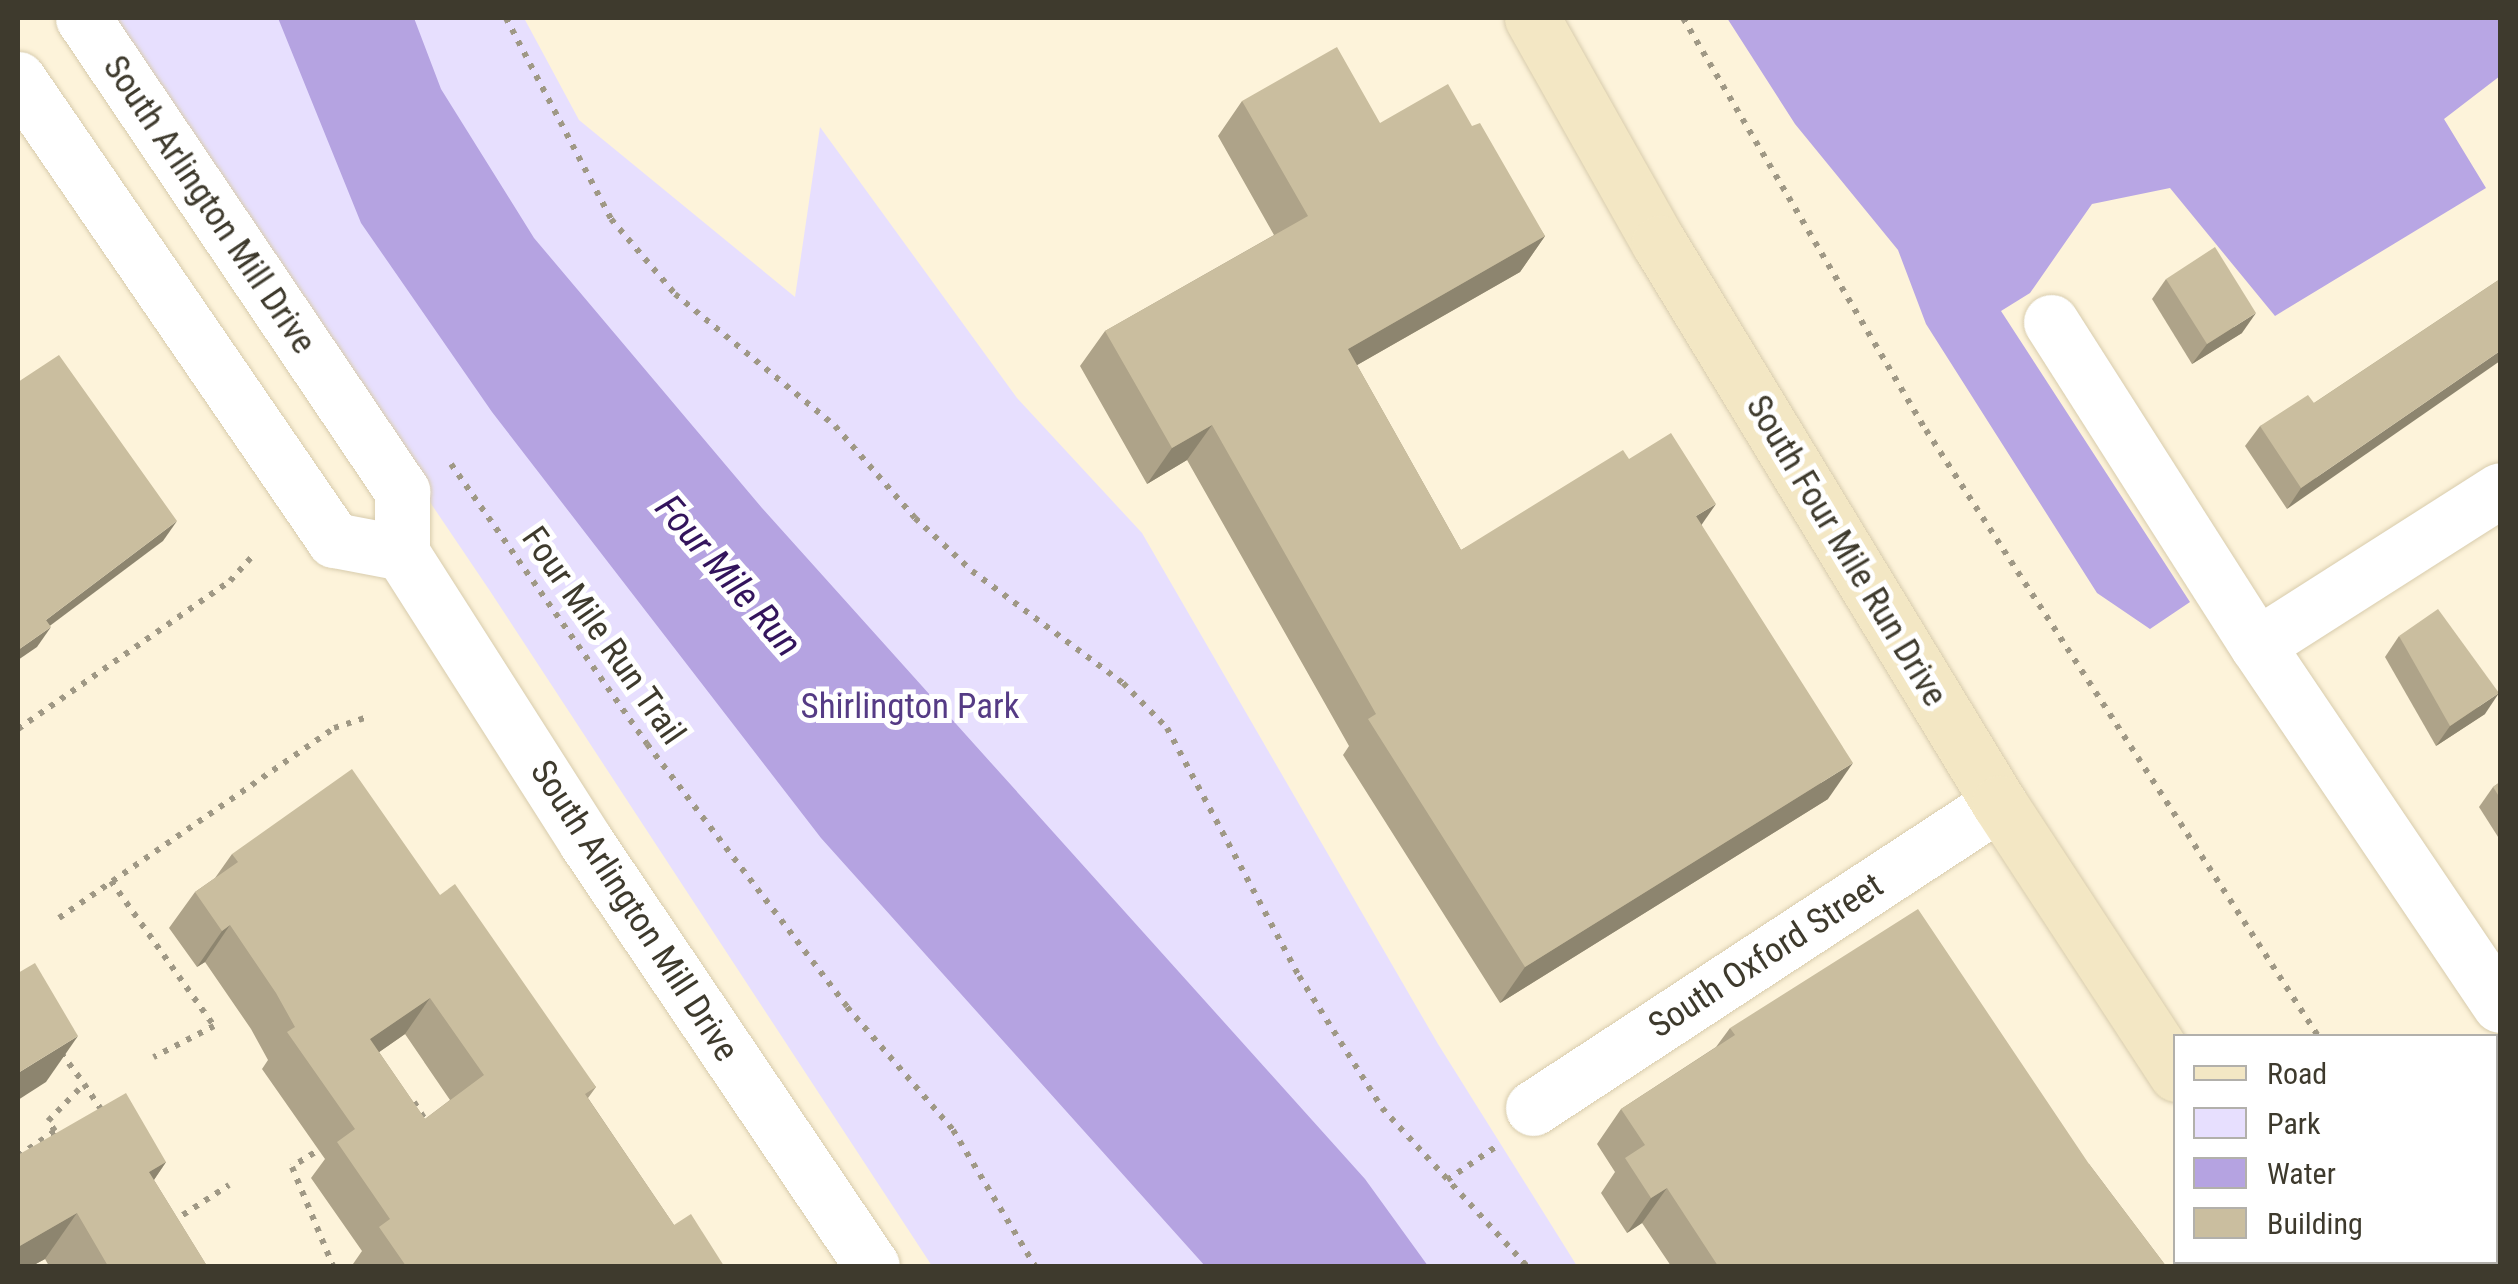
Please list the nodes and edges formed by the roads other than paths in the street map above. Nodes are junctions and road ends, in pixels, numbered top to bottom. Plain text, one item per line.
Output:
1 (83, 18) edge
2 (1532, 18) edge
3 (18, 80) edge
4 (2051, 322) dead end
5 (2500, 490) edge
6 (402, 553) junction
7 (2257, 645) junction
8 (1998, 803) junction
9 (2500, 1005) edge
10 (2173, 1069) edge
11 (1533, 1108) dead end
12 (872, 1266) edge

1 - 6 street, South Arlington Mill Drive
2 - 8 main road, South Four Mile Run Drive
3 - 6 street
4 - 7 street
5 - 7 street
6 - 12 street, South Arlington Mill Drive
7 - 9 street
8 - 10 main road, South Four Mile Run Drive
8 - 11 street, South Oxford Street

